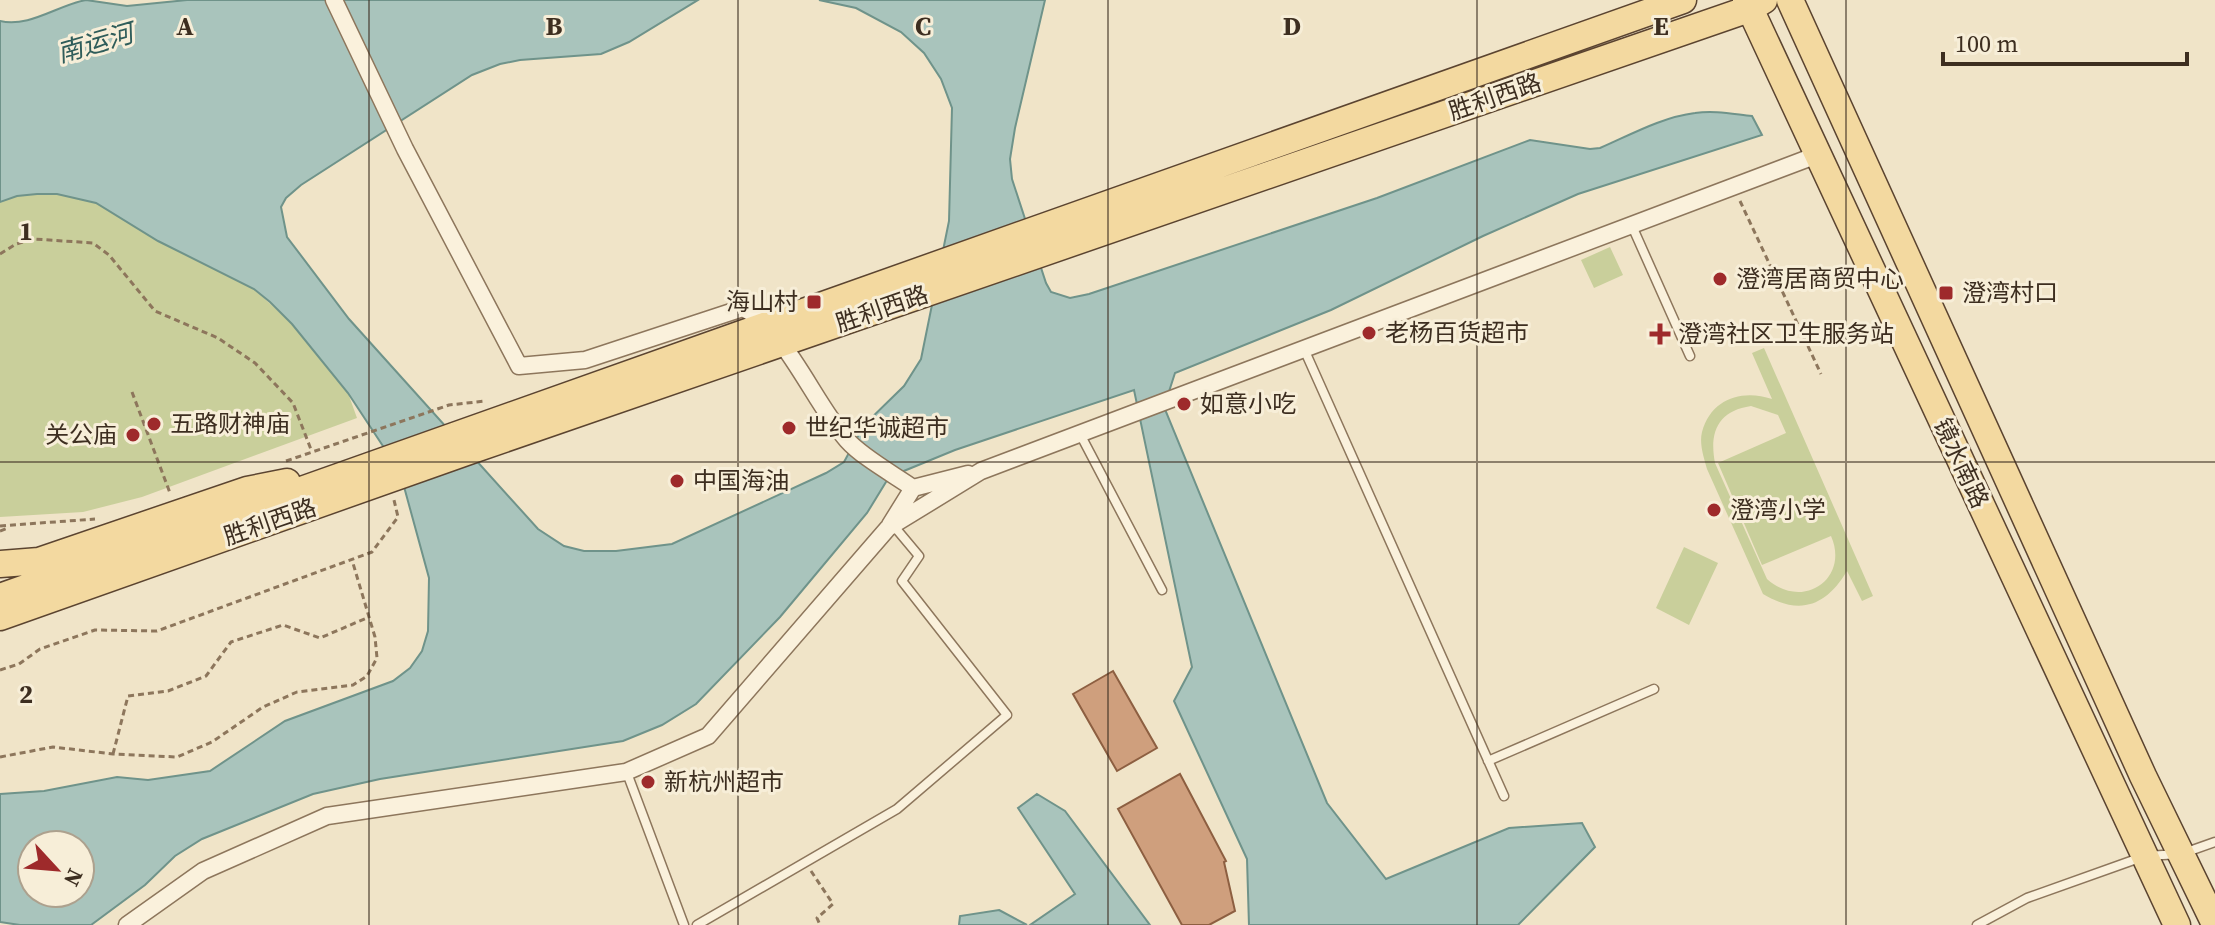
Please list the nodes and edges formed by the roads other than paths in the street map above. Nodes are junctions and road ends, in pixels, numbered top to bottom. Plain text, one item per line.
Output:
1 (334, 0) edge
2 (1683, 0) edge
3 (1790, 0) edge
4 (1753, 3) edge
5 (1817, 155) junction
6 (1632, 225) junction
7 (1059, 235) junction
8 (774, 336) junction
9 (1304, 349) junction
10 (1690, 356) dead end
11 (1079, 432) junction
12 (388, 471) junction
13 (981, 471) junction
14 (908, 484) junction
15 (891, 527) junction
16 (0, 564) edge
17 (144, 567) junction
18 (1162, 590) dead end
19 (0, 597) edge
20 (0, 617) edge
21 (0, 630) edge
22 (1654, 689) dead end
23 (1488, 761) junction
24 (626, 772) junction
25 (1504, 796) dead end
26 (2215, 842) edge
27 (2181, 854) junction
28 (2145, 856) junction
29 (714, 915) junction
30 (2215, 924) edge
31 (127, 925) edge
32 (684, 925) edge
33 (697, 925) edge
34 (718, 925) edge
35 (1977, 925) edge
36 (2177, 925) edge

1 - 8 street
2 - 7 main road, 胜利西路
3 - 27 main road, 镜水南路
4 - 5 main road, 镜水南路
4 - 7 main road, 胜利西路
5 - 6 street
5 - 28 main road, 镜水南路
6 - 9 street
6 - 10 lane
7 - 8 main road, 胜利西路
8 - 12 main road, 胜利西路
8 - 14 street
9 - 11 street
9 - 23 lane
11 - 13 street
11 - 18 lane
12 - 16 main road
12 - 17 main road, 胜利西路
12 - 19 main road, 胜利西路
13 - 14 street
13 - 15 street
14 - 15 street
15 - 24 street
15 - 29 lane
17 - 20 main road, 胜利西路
17 - 21 main road
22 - 23 lane
23 - 25 lane
24 - 31 street
24 - 32 lane
26 - 27 lane
27 - 28 lane
27 - 30 main road, 镜水南路
28 - 35 lane
28 - 36 main road, 镜水南路
29 - 33 lane
29 - 34 lane

